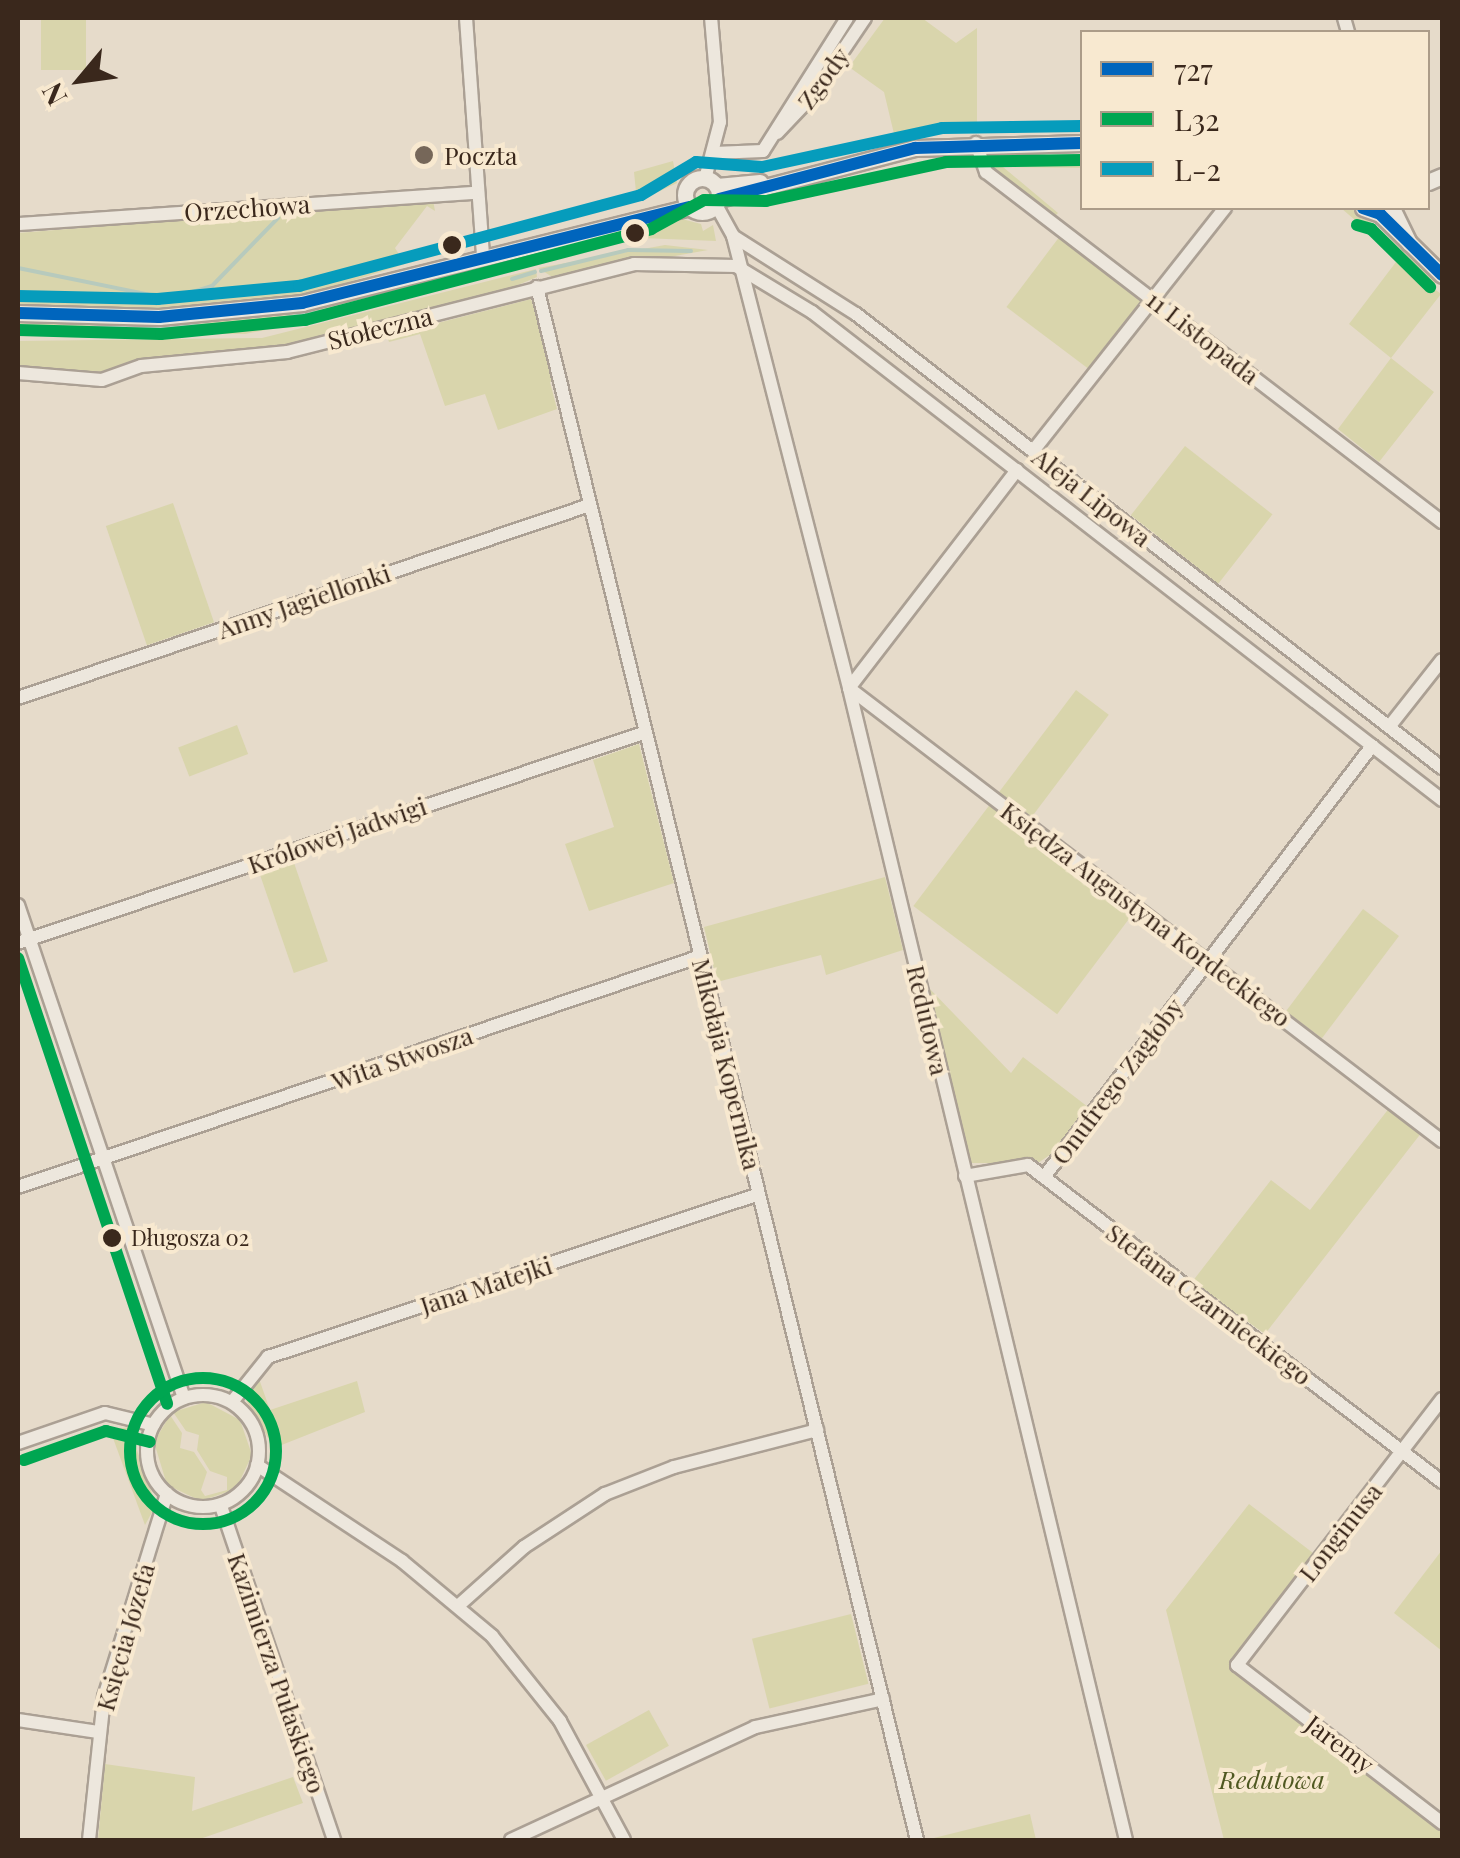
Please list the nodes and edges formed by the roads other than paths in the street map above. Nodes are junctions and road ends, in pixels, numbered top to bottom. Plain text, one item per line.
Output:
1 (466, 18) edge
2 (711, 18) edge
3 (847, 18) edge
4 (865, 18) edge
5 (775, 135) junction
6 (1080, 143) edge
7 (976, 144) junction
8 (714, 154) junction
9 (714, 192) junction
10 (477, 193) junction
11 (688, 200) junction
12 (1223, 210) edge
13 (1388, 210) edge
14 (18, 224) edge
15 (733, 236) junction
16 (483, 258) junction
17 (742, 269) junction
18 (1442, 275) edge
19 (537, 287) junction
20 (1153, 298) junction
21 (18, 313) edge
22 (18, 373) edge
23 (1033, 451) junction
24 (1017, 470) junction
25 (590, 505) junction
26 (1442, 522) edge
27 (1442, 660) edge
28 (849, 688) junction
29 (18, 698) edge
30 (1390, 727) junction
31 (646, 732) junction
32 (1372, 746) junction
33 (1442, 768) edge
34 (1442, 800) edge
35 (18, 905) edge
36 (23, 941) edge
37 (702, 956) junction
38 (1208, 961) junction
39 (1442, 1141) edge
40 (104, 1160) junction
41 (965, 1176) junction
42 (1044, 1177) junction
43 (18, 1187) edge
44 (759, 1194) junction
45 (184, 1398) junction
46 (1442, 1399) edge
47 (232, 1402) junction
48 (154, 1425) junction
49 (818, 1430) junction
50 (18, 1443) edge
51 (1402, 1451) junction
52 (258, 1465) junction
53 (1442, 1482) edge
54 (167, 1494) junction
55 (221, 1506) junction
56 (458, 1606) junction
57 (1237, 1665) joint
58 (882, 1698) junction
59 (18, 1720) edge
60 (98, 1732) junction
61 (603, 1795) junction
62 (1442, 1822) edge
63 (88, 1840) edge
64 (334, 1840) edge
65 (511, 1840) edge
66 (624, 1840) edge
67 (917, 1840) edge
68 (1126, 1840) edge

1 - 10 street
2 - 8 street
3 - 5 street, Zgody
4 - 5 street, Zgody
5 - 8 street, Zgody
6 - 7 street
7 - 9 street
7 - 20 street, 11 Listopada
8 - 9 street
9 - 11 street
9 - 11 street
9 - 15 street, Redutowa
10 - 14 street, Orzechowa
10 - 16 street
11 - 16 street
12 - 20 street
13 - 18 street
15 - 17 street, Redutowa
15 - 23 street, Aleja Lipowa
16 - 21 street
17 - 19 street, Stołeczna
17 - 24 street, Aleja Lipowa
17 - 28 street, Redutowa
19 - 22 street, Stołeczna
19 - 25 street, Mikołaja Kopernika
20 - 23 street
20 - 26 street, 11 Listopada
23 - 30 street, Aleja Lipowa
24 - 28 street
24 - 32 street, Aleja Lipowa
25 - 29 street, Anny Jagiellonki
25 - 31 street, Mikołaja Kopernika
27 - 30 street
28 - 38 street, Księdza Augustyna Kordeckiego
28 - 41 street, Redutowa
30 - 33 street, Aleja Lipowa
31 - 36 street, Królowej Jadwigi
31 - 37 street, Mikołaja Kopernika
32 - 34 street, Aleja Lipowa
32 - 38 street, Onufrego Zagłoby
35 - 36 street
36 - 40 street
37 - 40 street, Wita Stwosza
37 - 44 street, Mikołaja Kopernika
38 - 39 street, Księdza Augustyna Kordeckiego
38 - 42 street, Onufrego Zagłoby
40 - 43 street, Wita Stwosza
40 - 45 street
41 - 42 street, Stefana Czarnieckiego
41 - 68 street, Redutowa
42 - 51 street, Stefana Czarnieckiego
44 - 47 street, Jana Matejki
44 - 49 street, Mikołaja Kopernika
45 - 47 street
45 - 48 street
46 - 51 street, Longinusa
47 - 52 street
48 - 50 street
48 - 54 street
49 - 56 street
49 - 58 street, Mikołaja Kopernika
51 - 53 street, Stefana Czarnieckiego
51 - 57 street, Longinusa
52 - 55 street
52 - 56 street
54 - 55 street
54 - 60 street, Księcia Józefa
55 - 64 street, Kazimierza Pułaskiego
56 - 61 street
57 - 62 street, Jaremy
58 - 61 street
58 - 67 street, Mikołaja Kopernika
59 - 60 street
60 - 63 street, Księcia Józefa
61 - 65 street
61 - 66 street

